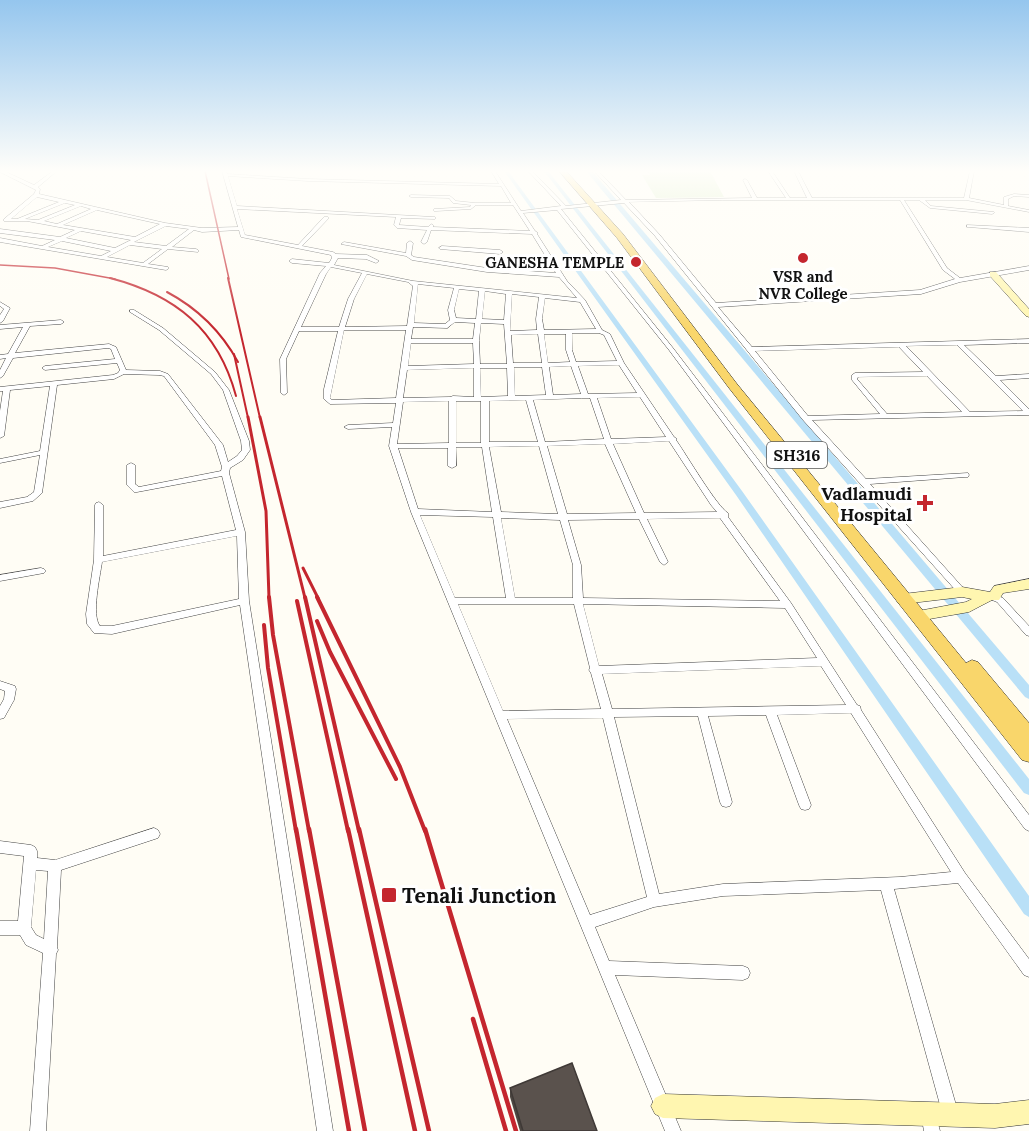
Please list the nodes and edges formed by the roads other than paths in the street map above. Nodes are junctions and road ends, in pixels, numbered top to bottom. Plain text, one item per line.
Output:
1 (45, 224) edge
2 (61, 224) edge
3 (165, 224) joint
4 (239, 224) edge
5 (321, 224) edge
6 (397, 224) edge
7 (431, 224) edge
8 (528, 224) edge
9 (577, 224) edge
10 (610, 224) edge
11 (644, 224) edge
12 (917, 224) edge
13 (56, 226) junction
14 (969, 226) dead end
15 (240, 228) junction
16 (429, 228) junction
17 (193, 229) junction
18 (80, 230) junction
19 (1029, 230) edge
20 (0, 231) edge
21 (535, 233) junction
22 (61, 239) junction
23 (136, 239) junction
24 (0, 240) edge
25 (447, 240) dead end
26 (424, 242) dead end
27 (129, 243) junction
28 (410, 243) dead end
29 (344, 244) dead end
30 (299, 247) junction
31 (43, 248) junction
32 (442, 248) junction
33 (166, 249) junction
34 (116, 250) junction
35 (196, 251) dead end
36 (500, 252) dead end
37 (408, 255) junction
38 (336, 256) junction
39 (102, 258) junction
40 (292, 261) dead end
41 (376, 261) dead end
42 (433, 262) junction
43 (143, 265) junction
44 (330, 265) junction
45 (166, 268) dead end
46 (1029, 268) edge
47 (365, 272) junction
48 (993, 274) junction
49 (561, 275) junction
50 (958, 280) junction
51 (414, 282) junction
52 (458, 286) junction
53 (483, 290) junction
54 (509, 293) junction
55 (542, 297) junction
56 (582, 300) junction
57 (0, 304) edge
58 (714, 305) junction
59 (132, 311) dead end
60 (1029, 314) edge
61 (453, 320) junction
62 (0, 321) edge
63 (477, 321) junction
64 (61, 322) dead end
65 (507, 322) junction
66 (28, 324) junction
67 (0, 327) edge
68 (409, 327) junction
69 (299, 329) junction
70 (341, 330) junction
71 (600, 331) junction
72 (569, 332) junction
73 (507, 333) junction
74 (540, 333) junction
75 (408, 341) junction
76 (476, 341) junction
77 (1029, 341) edge
78 (958, 342) junction
79 (901, 345) junction
80 (751, 349) junction
81 (10, 356) junction
82 (0, 357) edge
83 (120, 362) junction
84 (621, 363) junction
85 (574, 365) junction
86 (512, 366) junction
87 (545, 366) junction
88 (477, 367) junction
89 (45, 368) dead end
90 (404, 368) junction
91 (123, 372) junction
92 (926, 374) junction
93 (0, 376) edge
94 (1029, 376) edge
95 (994, 378) junction
96 (54, 385) junction
97 (3, 388) edge
98 (284, 393) dead end
99 (643, 395) junction
100 (589, 397) junction
101 (453, 398) junction
102 (481, 398) junction
103 (512, 398) junction
104 (529, 398) junction
105 (550, 398) junction
106 (401, 400) junction
107 (1029, 413) edge
108 (968, 414) junction
109 (885, 416) junction
110 (806, 418) junction
111 (397, 425) junction
112 (348, 427) dead end
113 (0, 436) edge
114 (673, 439) junction
115 (609, 440) junction
116 (485, 444) junction
117 (544, 444) junction
118 (452, 445) junction
119 (393, 446) junction
120 (45, 452) junction
121 (0, 461) edge
122 (131, 465) dead end
123 (452, 466) dead end
124 (226, 470) junction
125 (965, 475) dead end
126 (863, 482) junction
127 (0, 505) edge
128 (99, 505) dead end
129 (415, 512) junction
130 (641, 515) junction
131 (725, 515) junction
132 (498, 516) junction
133 (564, 517) junction
134 (241, 532) junction
135 (98, 560) junction
136 (664, 562) dead end
137 (41, 572) dead end
138 (0, 578) edge
139 (1029, 584) edge
140 (960, 593) junction
141 (991, 596) junction
142 (913, 598) junction
143 (511, 600) junction
144 (244, 601) junction
145 (452, 601) junction
146 (578, 601) junction
147 (788, 605) junction
148 (927, 615) junction
149 (1029, 632) edge
150 (825, 662) junction
151 (594, 670) junction
152 (0, 685) edge
153 (856, 709) junction
154 (770, 711) junction
155 (702, 712) junction
156 (499, 714) junction
157 (608, 714) junction
158 (0, 715) edge
159 (1029, 736) edge
160 (1029, 754) edge
161 (726, 802) dead end
162 (805, 805) dead end
163 (1029, 825) edge
164 (154, 834) dead end
165 (0, 847) edge
166 (30, 863) junction
167 (55, 866) junction
168 (961, 877) junction
169 (886, 884) junction
170 (654, 901) junction
171 (586, 923) junction
172 (0, 928) edge
173 (24, 928) junction
174 (51, 950) junction
175 (606, 968) junction
176 (1029, 970) edge
177 (743, 973) dead end
178 (663, 1106) junction
179 (1029, 1112) edge
180 (937, 1120) edge
181 (38, 1131) edge
182 (325, 1131) edge
183 (673, 1131) edge

1 - 13 street
2 - 13 street
3 - 17 street
3 - 23 street
4 - 15 street
5 - 30 street
6 - 16 street
7 - 16 street
8 - 21 street
9 - 163 street
10 - 142 main road, SH316
11 - 58 street
12 - 50 street
13 - 18 street
14 - 19 street
15 - 17 street
15 - 30 street
16 - 21 street
16 - 26 street
17 - 33 street
18 - 22 street
18 - 23 street
20 - 22 street
21 - 49 street
22 - 31 street
22 - 34 street
23 - 27 street
24 - 31 street
25 - 32 street
27 - 33 street
27 - 34 street
28 - 37 street
29 - 37 street
30 - 38 street
31 - 39 street
32 - 36 street
32 - 42 street
33 - 35 street
33 - 43 street
34 - 39 street
37 - 42 street
38 - 41 street
38 - 44 street
39 - 43 street
40 - 44 street
42 - 49 street
43 - 45 street
44 - 47 street
44 - 69 street
46 - 48 street
47 - 51 street
47 - 70 street
48 - 50 street
48 - 60 street
49 - 56 street
50 - 58 street
51 - 52 street
51 - 68 street
52 - 53 street
52 - 61 street
53 - 54 street
53 - 63 street
54 - 55 street
54 - 65 street
55 - 56 street
55 - 74 street
56 - 71 street
57 - 62 street
58 - 80 street
59 - 124 street
61 - 63 street
61 - 68 street
63 - 65 street
63 - 76 street
64 - 66 street
65 - 73 street
66 - 67 street
66 - 81 street
68 - 70 street
68 - 75 street
69 - 70 street
69 - 98 street
70 - 106 street
71 - 72 street
71 - 84 street
72 - 74 street
72 - 85 street
73 - 74 street
73 - 86 street
74 - 87 street
75 - 76 street
75 - 90 street
76 - 88 street
77 - 78 street
78 - 79 street
78 - 95 street
79 - 80 street
79 - 92 street
80 - 110 street
81 - 82 street
81 - 83 street
81 - 93 street
83 - 89 street
83 - 91 street
84 - 85 street
84 - 99 street
85 - 87 street
85 - 100 street
86 - 87 street
86 - 88 street
86 - 103 street
87 - 105 street
88 - 90 street
88 - 102 street
90 - 106 street
91 - 96 street
91 - 124 street
92 - 108 street
92 - 109 street
94 - 95 street
95 - 107 street
96 - 97 street
96 - 120 street
97 - 113 street
99 - 100 street
99 - 114 street
100 - 105 street
100 - 115 street
101 - 102 street
101 - 106 street
101 - 118 street
102 - 103 street
102 - 116 street
103 - 104 street
104 - 105 street
104 - 117 street
106 - 111 street
107 - 108 street
108 - 109 street
109 - 110 street
110 - 126 street
111 - 112 street
111 - 119 street
114 - 115 street
114 - 131 street
115 - 117 street
115 - 130 street
116 - 117 street
116 - 118 street
116 - 132 street
117 - 133 street
118 - 119 street
118 - 123 street
119 - 129 street
120 - 121 street
120 - 127 street
122 - 124 street
124 - 134 street
125 - 126 street
126 - 140 street
128 - 135 street
129 - 132 street
129 - 145 street
130 - 131 street
130 - 133 street
130 - 136 street
131 - 147 street
132 - 133 street
132 - 143 street
133 - 146 street
134 - 135 street
134 - 144 street
135 - 144 street
137 - 138 street
139 - 141 street
140 - 141 street
140 - 142 street
141 - 148 street
141 - 149 street
142 - 148 main road, SH316
143 - 145 street
143 - 146 street
144 - 182 street
145 - 156 street
146 - 147 street
146 - 151 street
147 - 150 street
148 - 159 main road, SH316
148 - 160 main road, SH316
150 - 151 street
150 - 153 street
151 - 157 street
152 - 158 street
153 - 154 street
153 - 168 street
154 - 155 street
154 - 162 street
155 - 157 street
155 - 161 street
156 - 157 street
156 - 171 street
157 - 170 street
164 - 167 street
165 - 166 street
166 - 167 street
166 - 173 street
167 - 174 street
168 - 169 street
168 - 176 street
169 - 170 street
169 - 180 street
170 - 171 street
171 - 175 street
172 - 173 street
173 - 174 street
174 - 181 street
175 - 177 street
175 - 178 street
178 - 180 street
178 - 183 street
179 - 180 street

